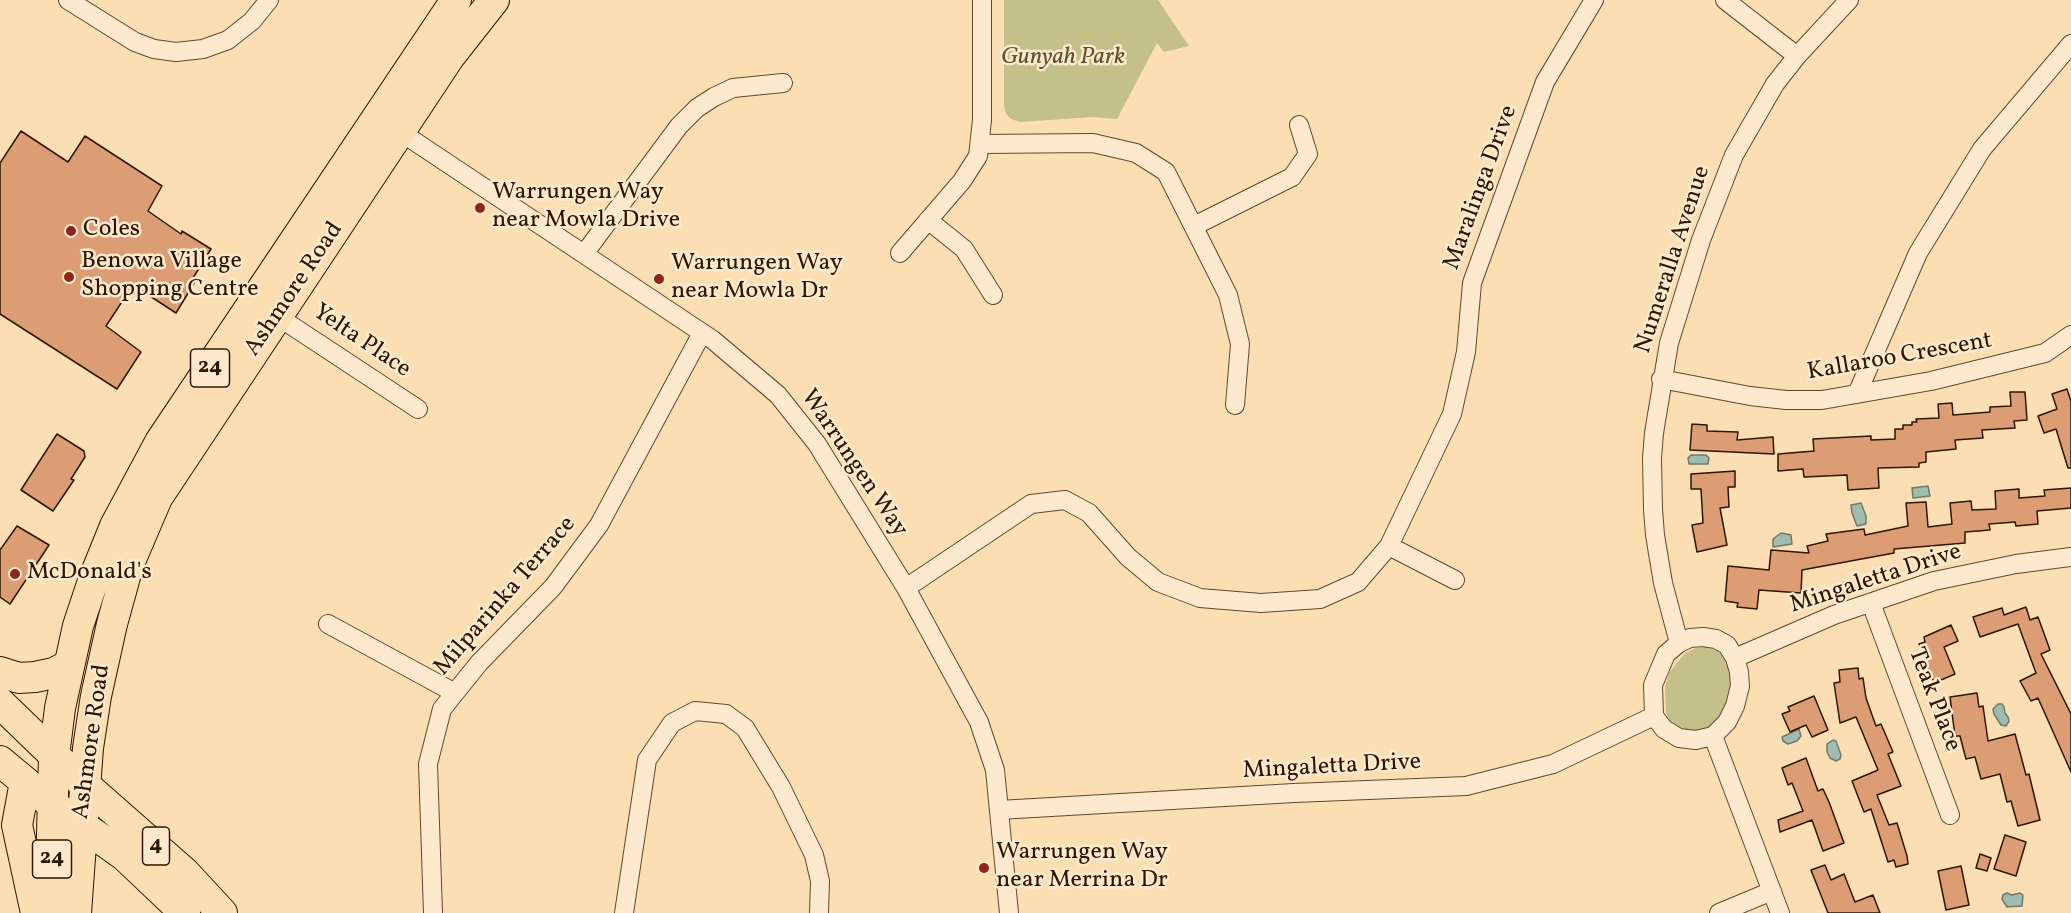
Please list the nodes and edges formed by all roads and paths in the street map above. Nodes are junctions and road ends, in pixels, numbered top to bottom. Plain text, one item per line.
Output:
1 (68, 0) edge
2 (269, 0) edge
3 (456, 0) edge
4 (494, 0) edge
5 (982, 0) edge
6 (1594, 0) edge
7 (1725, 0) edge
8 (1849, 0) edge
9 (2071, 44) edge
10 (1797, 56) junction
11 (783, 83) dead end
12 (389, 124) junction
13 (1299, 125) dead end
14 (981, 144) junction
15 (928, 220) junction
16 (1194, 226) junction
17 (900, 253) dead end
18 (584, 254) junction
19 (993, 295) dead end
20 (277, 316) junction
21 (702, 333) junction
22 (2071, 335) edge
23 (1661, 379) junction
24 (1857, 394) junction
25 (1235, 405) dead end
26 (418, 409) dead end
27 (1389, 546) junction
28 (2069, 562) edge
29 (1455, 580) dead end
30 (906, 588) junction
31 (1871, 603) junction
32 (328, 624) dead end
33 (1679, 643) junction
34 (1735, 658) junction
35 (69, 665) junction
36 (0, 672) edge
37 (455, 693) junction
38 (0, 703) edge
39 (1654, 717) junction
40 (1713, 736) junction
41 (54, 756) junction
42 (0, 762) edge
43 (24, 782) junction
44 (85, 785) junction
45 (53, 805) junction
46 (999, 810) junction
47 (1950, 815) dead end
48 (81, 824) junction
49 (1772, 891) junction
50 (36, 913) edge
51 (50, 913) edge
52 (76, 913) edge
53 (185, 913) edge
54 (222, 913) edge
55 (434, 913) edge
56 (624, 913) edge
57 (819, 913) edge
58 (1009, 913) edge
59 (1719, 913) edge
60 (1780, 913) edge

1 - 2 street
3 - 12 main road, Ashmore Road / 24
4 - 12 main road, Ashmore Road / 24
5 - 14 street
6 - 27 street, Maralinga Drive
7 - 10 street
8 - 10 street, Numeralla Avenue
9 - 24 street
10 - 23 street, Numeralla Avenue
11 - 18 street
12 - 18 street, Warrungen Way
12 - 20 main road, Ashmore Road / 24
12 - 35 main road, Ashmore Road / 24
13 - 16 street
14 - 15 street
14 - 16 street
15 - 17 street
15 - 19 street
16 - 25 street
18 - 21 street, Warrungen Way
20 - 26 street, Yelta Place
20 - 44 main road, Ashmore Road / 24
21 - 30 street, Warrungen Way
21 - 37 street, Milparinka Terrace
22 - 24 street, Kallaroo Crescent
23 - 24 street, Kallaroo Crescent
23 - 33 street, Numeralla Avenue
27 - 29 street
27 - 30 street, Maralinga Drive
28 - 31 street, Mingaletta Drive
30 - 46 street, Warrungen Way
31 - 34 street, Mingaletta Drive
31 - 47 street, Teak Place
32 - 37 street
33 - 34 street
33 - 39 street
34 - 40 street
35 - 36 main road
35 - 41 main road, Ashmore Road / 24
37 - 55 street, Milparinka Terrace
38 - 41 main road, 4
39 - 40 street
39 - 46 street, Mingaletta Drive
40 - 49 street
41 - 44 main road, 4
41 - 45 main road, Ashmore Road / 24
42 - 43 main road, 4
43 - 45 main road, 4
43 - 50 main road
44 - 48 main road, Ashmore Road / 24
44 - 54 main road, 4
45 - 48 main road, 4
45 - 51 main road, Ashmore Road / 24
46 - 58 street, Warrungen Way
48 - 52 main road, Ashmore Road / 24
48 - 53 main road, 4
49 - 59 street
49 - 60 street
56 - 57 street

